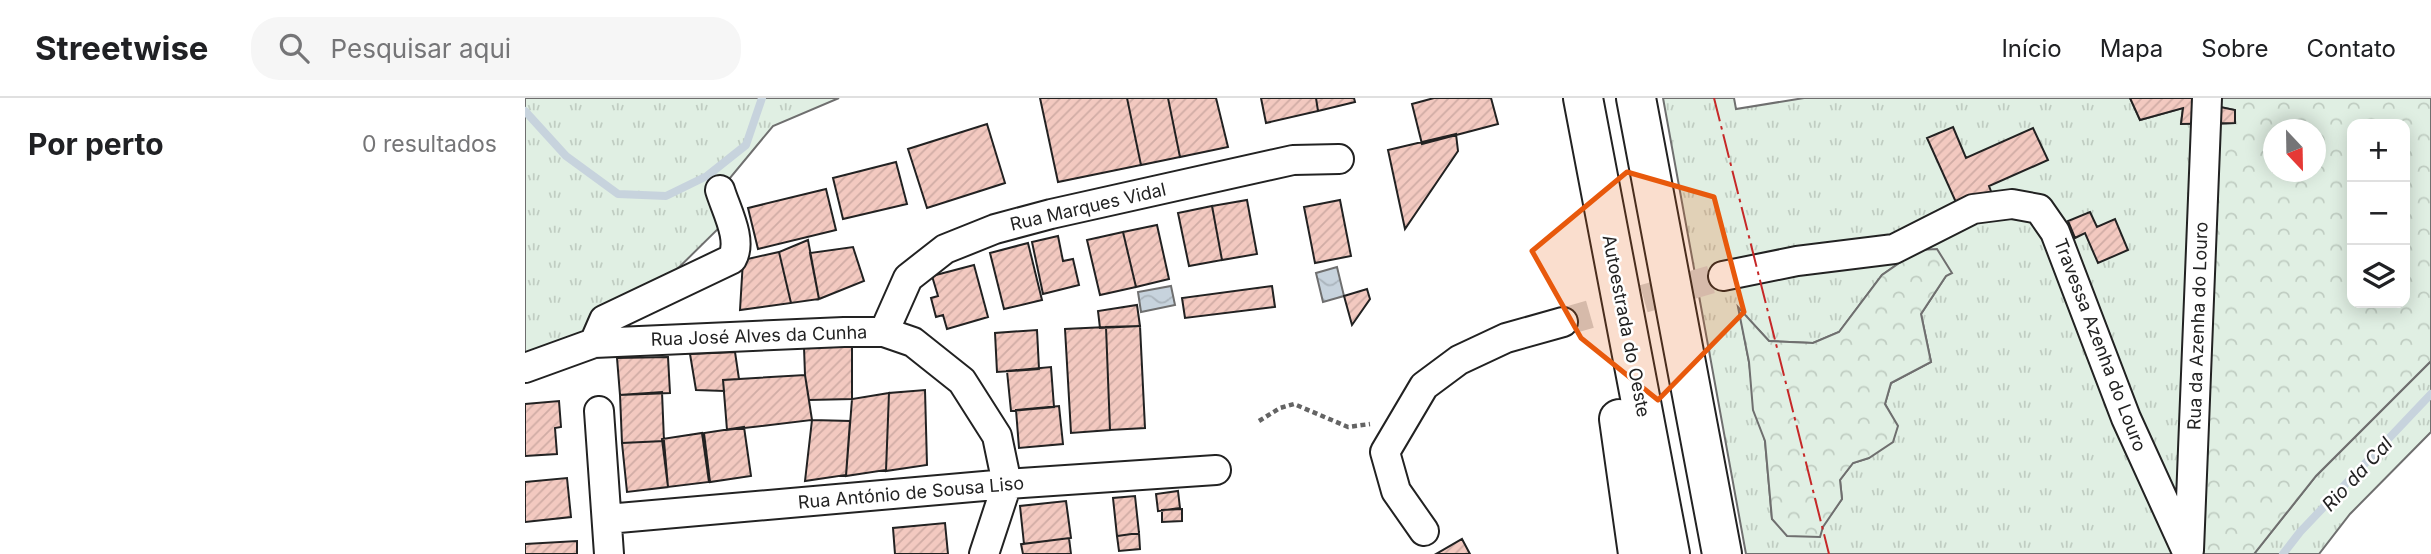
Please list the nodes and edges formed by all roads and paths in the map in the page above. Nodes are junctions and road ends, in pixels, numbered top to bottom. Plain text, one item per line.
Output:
1 (1583, 98) edge
2 (1636, 98) edge
3 (2207, 98) edge
4 (1339, 159) dead end
5 (720, 190) dead end
6 (1605, 214) junction
7 (1723, 276) tunnel mouth
8 (1563, 322) tunnel mouth
9 (884, 332) junction
10 (594, 343) junction
11 (525, 368) edge
12 (599, 411) dead end
13 (1259, 421) dead end
14 (1403, 421) junction
15 (1216, 470) dead end
16 (1007, 484) junction
17 (607, 519) junction
18 (1424, 531) dead end
19 (609, 554) edge
20 (984, 554) edge
21 (1638, 554) edge
22 (1670, 554) edge
23 (1722, 554) edge
24 (2188, 554) edge

1 - 6 highway, Autoestrada do Oeste
2 - 23 highway
3 - 24 street, Rua da Azenha do Louro
4 - 9 street, Rua Marques Vidal
5 - 10 street
6 - 21 highway
6 - 22 highway, Autoestrada do Oeste
7 - 24 street, Travessa Azenha do Louro
8 - 14 street
9 - 10 street, Rua José Alves da Cunha
9 - 16 street, Rua José Alves da Cunha
10 - 11 street, Rua José Alves da Cunha
12 - 17 street
13 - 14 path
14 - 18 street
15 - 16 street, Rua António de Sousa Liso
16 - 17 street, Rua António de Sousa Liso
16 - 20 street, Rua José Alves da Cunha
17 - 19 street

